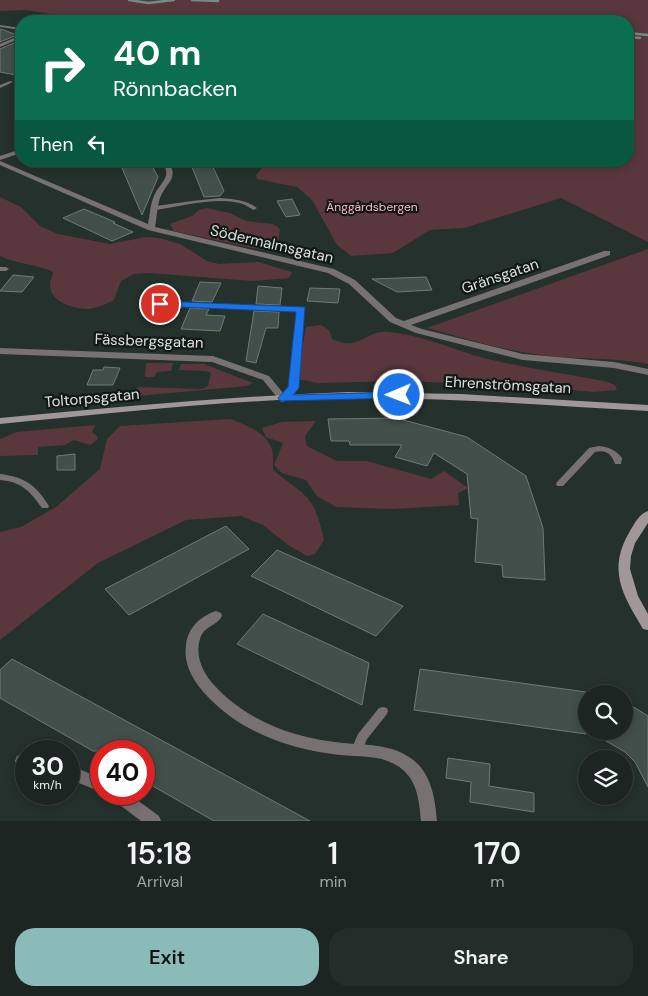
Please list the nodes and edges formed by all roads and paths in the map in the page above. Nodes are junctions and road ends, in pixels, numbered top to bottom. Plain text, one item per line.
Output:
1 (0, 26) edge
2 (15, 28) edge
3 (15, 39) edge
4 (0, 46) edge
5 (11, 82) dead end
6 (0, 87) edge
7 (15, 153) edge
8 (0, 158) edge
9 (0, 163) edge
10 (169, 167) edge
11 (156, 208) junction
12 (254, 208) dead end
13 (151, 228) junction
14 (607, 253) dead end
15 (160, 304) dead end
16 (402, 325) junction
17 (0, 351) edge
18 (648, 372) edge
19 (284, 398) junction
20 (186, 404) joint
21 (648, 408) edge
22 (0, 421) edge
23 (618, 462) dead end
24 (0, 478) edge
25 (560, 484) dead end
26 (44, 506) dead end
27 (648, 515) edge
28 (216, 616) dead end
29 (648, 625) edge
30 (382, 711) dead end
31 (358, 750) junction
32 (132, 805) edge
33 (153, 821) edge
34 (429, 821) edge

1 - 2 street
3 - 4 street
5 - 6 lane
7 - 8 street
9 - 13 street, Södermalmsgatan
10 - 11 street
11 - 12 lane
11 - 13 street
13 - 16 street, Södermalmsgatan
14 - 16 street, Gränsgatan
15 - 19 lane
16 - 18 street, Södermalmsgatan
17 - 19 street, Fässbergsgatan
19 - 20 street, Ehrenströmsgatan
19 - 21 street, Ehrenströmsgatan
20 - 22 street, Toltorpsgatan
23 - 25 lane
24 - 26 lane
27 - 29 street
28 - 31 street
30 - 31 lane
31 - 34 street
32 - 33 street

